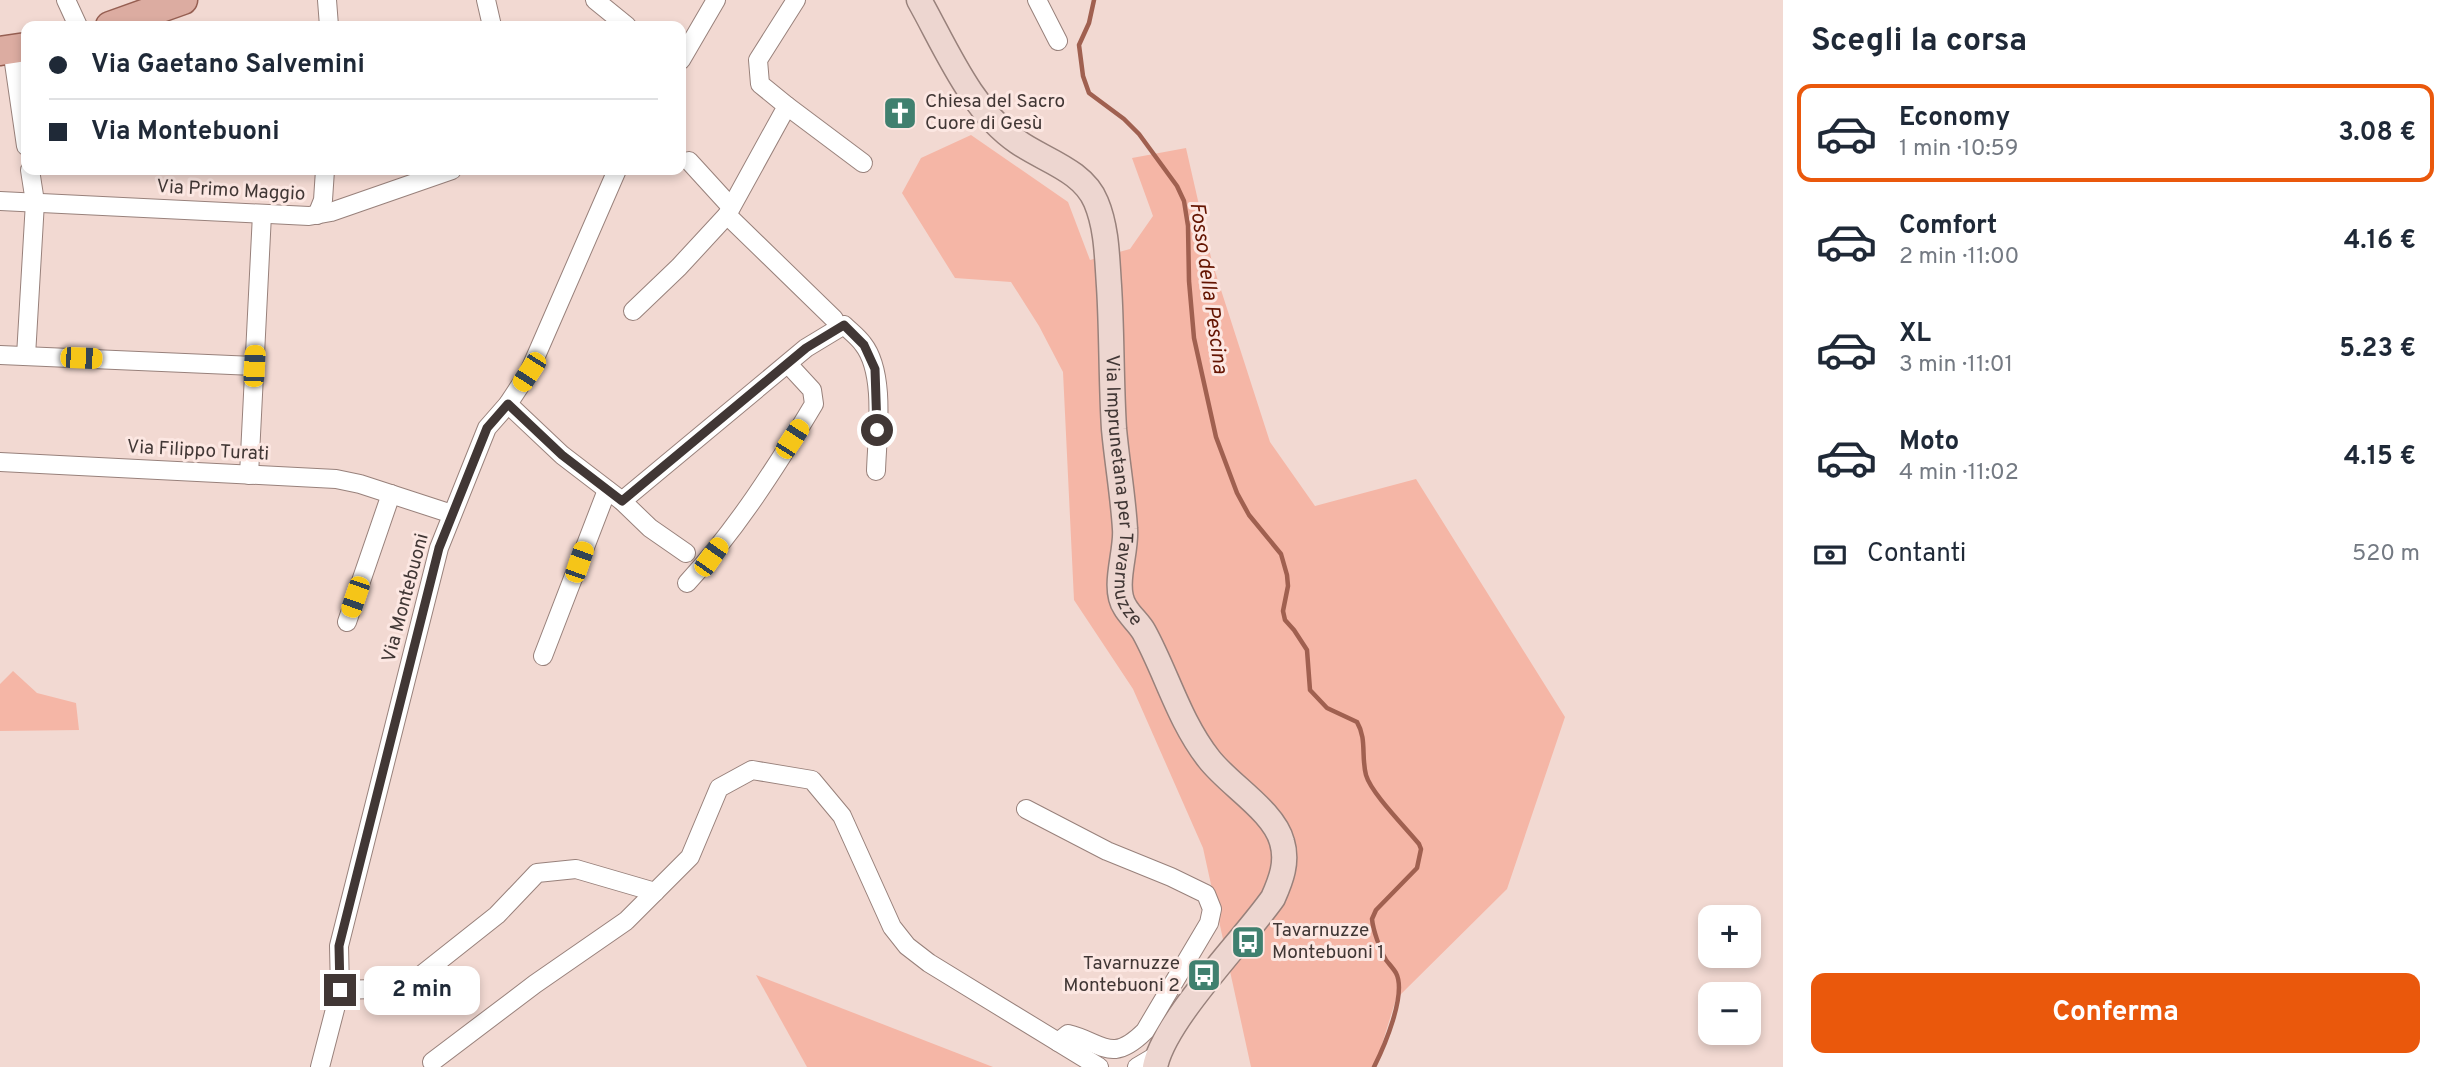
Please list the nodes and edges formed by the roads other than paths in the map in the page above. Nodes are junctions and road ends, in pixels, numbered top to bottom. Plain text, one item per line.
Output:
1 (66, 0) edge
2 (183, 0) edge
3 (327, 0) edge
4 (486, 0) edge
5 (595, 0) edge
6 (716, 0) edge
7 (796, 0) edge
8 (919, 0) edge
9 (1037, 0) edge
10 (76, 21) edge
11 (124, 21) edge
12 (329, 21) edge
13 (491, 21) edge
14 (621, 21) edge
15 (1058, 41) dead end
16 (13, 49) edge
17 (686, 51) edge
18 (787, 106) junction
19 (21, 109) edge
20 (689, 161) dead end
21 (863, 163) dead end
22 (31, 175) edge
23 (325, 175) edge
24 (437, 175) edge
25 (615, 175) edge
26 (0, 201) edge
27 (35, 202) junction
28 (729, 211) junction
29 (262, 214) junction
30 (317, 215) junction
31 (633, 311) dead end
32 (834, 319) dead end
33 (0, 355) edge
34 (26, 356) junction
35 (788, 364) junction
36 (254, 366) junction
37 (508, 404) junction
38 (0, 463) edge
39 (876, 471) dead end
40 (249, 475) junction
41 (607, 490) junction
42 (391, 494) junction
43 (622, 501) junction
44 (452, 514) junction
45 (686, 553) dead end
46 (687, 583) dead end
47 (346, 622) dead end
48 (543, 656) dead end
49 (1026, 809) dead end
50 (655, 892) junction
51 (1181, 969) junction
52 (1207, 983) junction
53 (340, 990) junction
54 (1058, 1042) junction
55 (1157, 1060) edge
56 (432, 1062) dead end
57 (320, 1067) edge
58 (1099, 1067) edge
59 (1137, 1067) edge

1 - 10 street
2 - 11 main road
3 - 12 street
4 - 13 street
5 - 14 street
6 - 17 street
7 - 18 street
8 - 52 main road, Via Imprunetana per Tavarnuzze
9 - 15 street
16 - 19 street
18 - 21 street
18 - 28 street
20 - 28 street
22 - 27 street
23 - 30 street
24 - 30 street, Via Primo Maggio
25 - 37 street, Via Montebuoni
26 - 27 street, Via Primo Maggio
27 - 29 street, Via Primo Maggio
27 - 34 street
28 - 31 street
28 - 32 street
29 - 30 street, Via Primo Maggio
29 - 36 street
33 - 34 street
34 - 36 street
35 - 39 street
35 - 43 street
35 - 46 street
36 - 40 street
37 - 41 street
37 - 44 street, Via Montebuoni
38 - 40 street, Via Filippo Turati
40 - 42 street, Via Filippo Turati
41 - 43 street
41 - 48 street
42 - 44 street, Via Filippo Turati
42 - 47 street
43 - 45 street
44 - 53 street, Via Montebuoni
49 - 51 street
50 - 53 street
50 - 54 street
50 - 56 street
51 - 52 street
51 - 54 street
52 - 55 main road, Via Imprunetana per Tavarnuzze
53 - 57 street, Via Montebuoni
54 - 58 street
55 - 59 street

